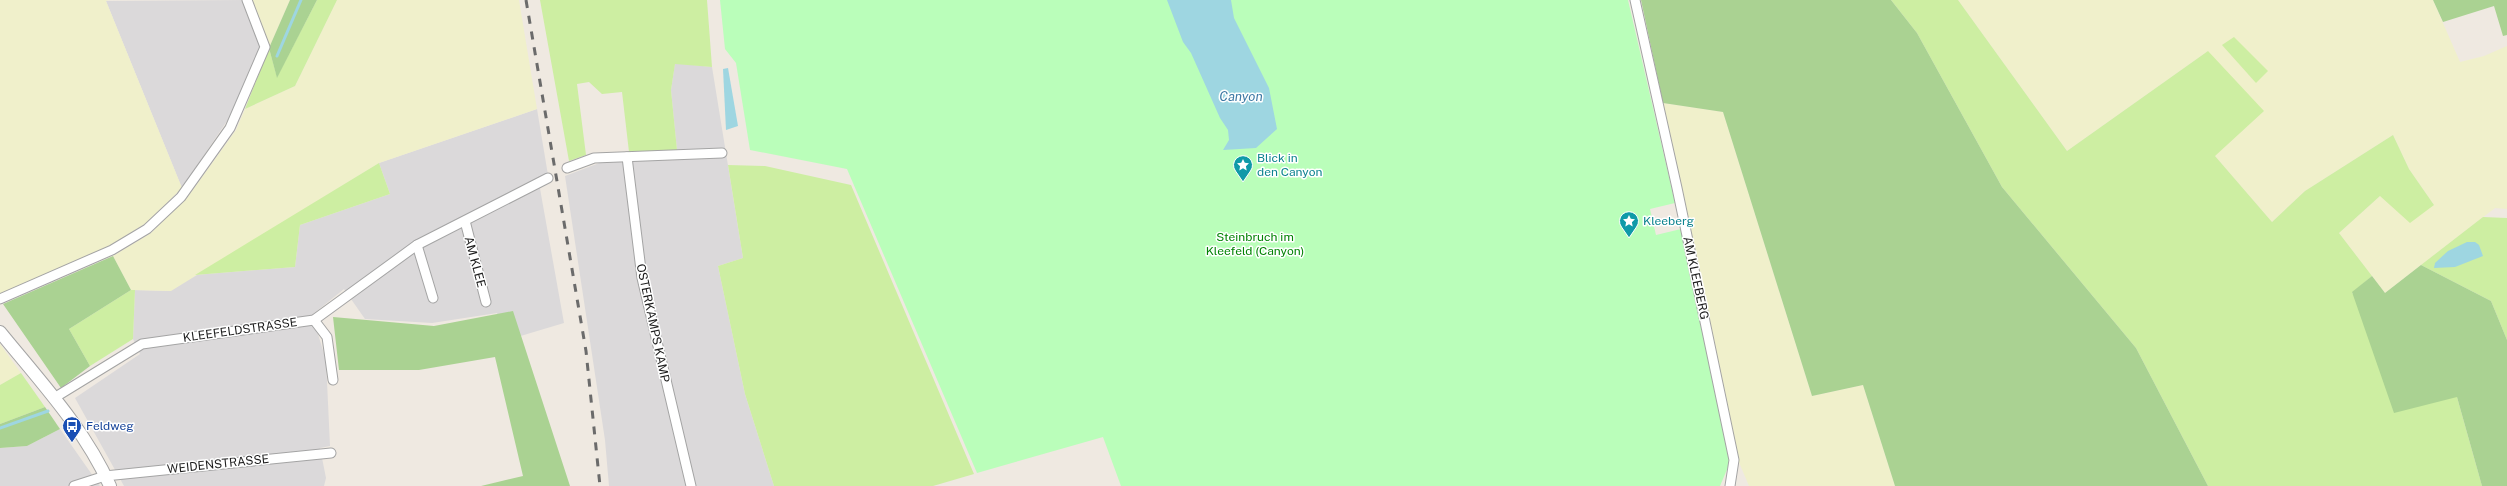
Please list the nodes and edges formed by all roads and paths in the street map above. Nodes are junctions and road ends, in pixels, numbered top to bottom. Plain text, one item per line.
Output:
1 (247, 0) edge
2 (1635, 0) edge
3 (722, 154) dead end
4 (627, 157) junction
5 (567, 168) dead end
6 (548, 178) dead end
7 (465, 221) junction
8 (417, 245) junction
9 (433, 298) dead end
10 (0, 299) edge
11 (486, 302) dead end
12 (314, 320) junction
13 (0, 332) edge
14 (333, 380) dead end
15 (54, 398) junction
16 (331, 453) dead end
17 (108, 481) edge
18 (74, 486) edge
19 (690, 486) edge
20 (1730, 486) edge

1 - 10 street
2 - 20 street, AM KLEEBERG
3 - 4 street
4 - 5 street
4 - 19 street, OSTERKAMPS KAMP
6 - 7 street, KLEEFELDSTRASSE
7 - 8 street, KLEEFELDSTRASSE
7 - 11 street, AM KLEE
8 - 9 street
8 - 12 street, KLEEFELDSTRASSE
12 - 14 street
12 - 15 street, KLEEFELDSTRASSE
13 - 15 street
15 - 17 street
16 - 17 street, WEIDENSTRASSE
17 - 18 street, WEIDENSTRASSE

